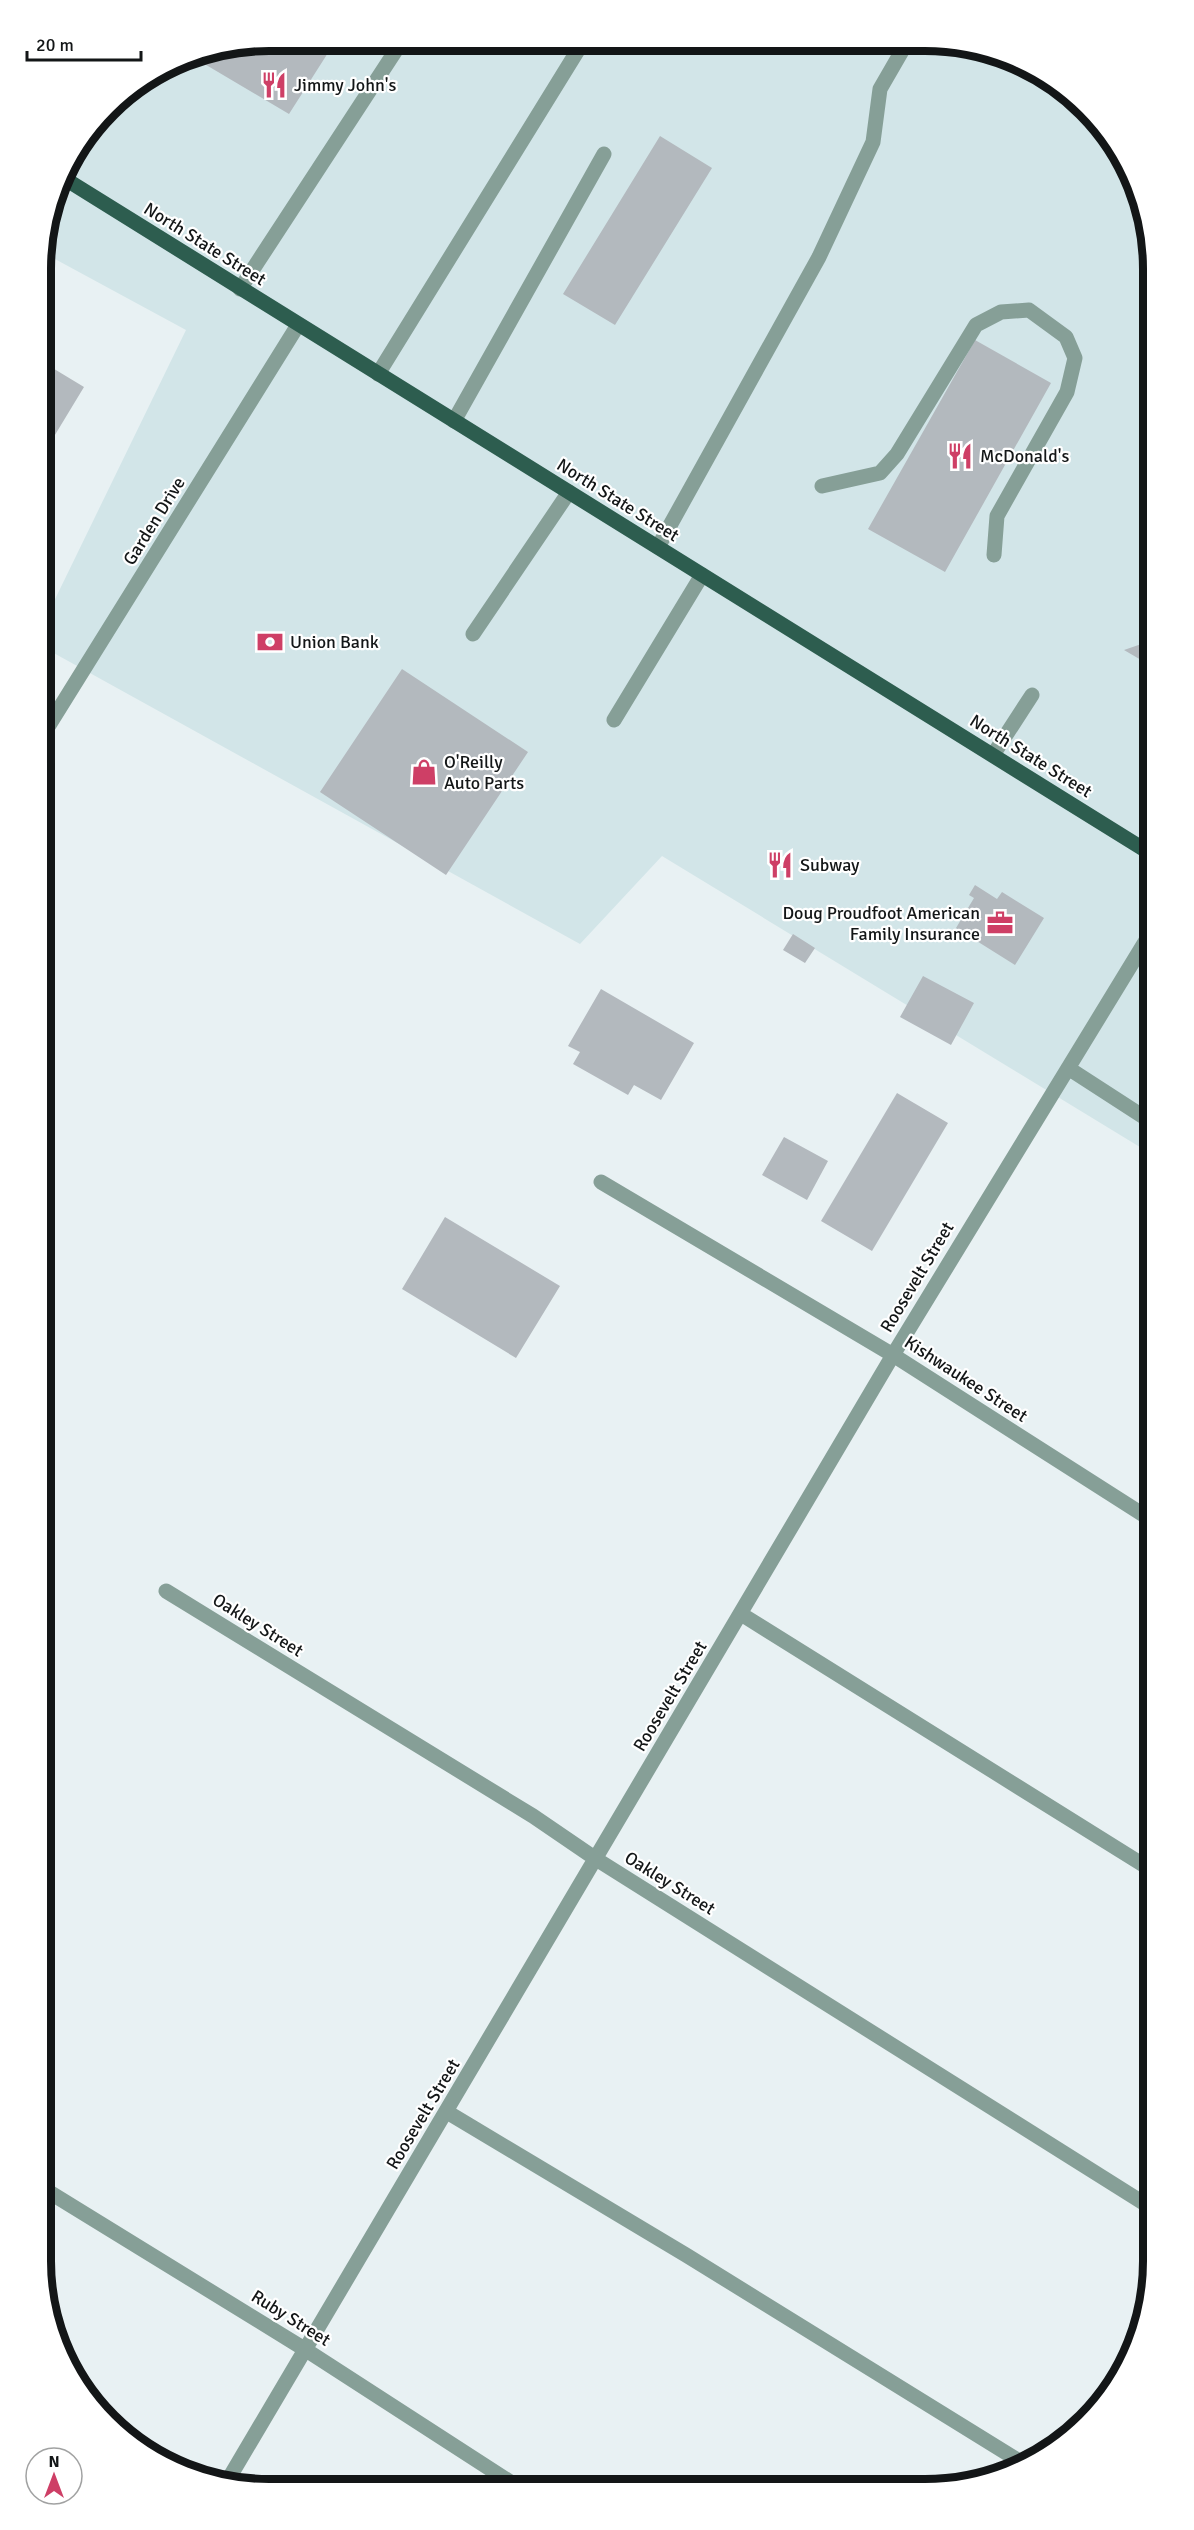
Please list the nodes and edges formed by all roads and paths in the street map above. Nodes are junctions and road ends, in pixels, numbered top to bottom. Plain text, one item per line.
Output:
1 (395, 51) edge
2 (577, 51) edge
3 (902, 51) edge
4 (604, 154) dead end
5 (70, 182) edge
6 (240, 289) junction
7 (298, 325) junction
8 (378, 374) junction
9 (454, 421) junction
10 (822, 486) dead end
11 (569, 492) junction
12 (658, 548) junction
13 (993, 555) dead end
14 (702, 575) junction
15 (472, 634) dead end
16 (1032, 695) dead end
17 (614, 720) dead end
18 (51, 722) edge
19 (993, 755) junction
20 (1143, 849) edge
21 (1143, 945) edge
22 (1068, 1068) junction
23 (1143, 1117) edge
24 (601, 1182) dead end
25 (893, 1355) junction
26 (1143, 1515) edge
27 (166, 1591) dead end
28 (741, 1614) junction
29 (596, 1859) junction
30 (1143, 1865) edge
31 (447, 2112) junction
32 (51, 2194) edge
33 (1143, 2203) edge
34 (306, 2350) junction
35 (1015, 2459) edge
36 (231, 2476) edge
37 (506, 2479) edge

1 - 6 street
2 - 8 street
3 - 12 street
4 - 9 street
5 - 6 main road, North State Street
6 - 7 main road, North State Street
7 - 8 main road, North State Street
7 - 18 street, Garden Drive
8 - 9 main road, North State Street
9 - 11 main road, North State Street
10 - 13 street
11 - 12 main road, North State Street
11 - 15 street
12 - 14 main road, North State Street
14 - 17 street
14 - 19 main road, North State Street
16 - 19 street
19 - 20 main road, North State Street
21 - 22 street, Roosevelt Street
22 - 23 street
22 - 25 street, Roosevelt Street
24 - 25 street, Kishwaukee Street
25 - 26 street, Kishwaukee Street
25 - 28 street, Roosevelt Street
27 - 29 street, Oakley Street
28 - 29 street, Roosevelt Street
28 - 30 street
29 - 31 street, Roosevelt Street
29 - 33 street, Oakley Street
31 - 34 street, Roosevelt Street
31 - 35 street
32 - 34 street, Ruby Street
34 - 36 street, Roosevelt Street
34 - 37 street, Ruby Street

